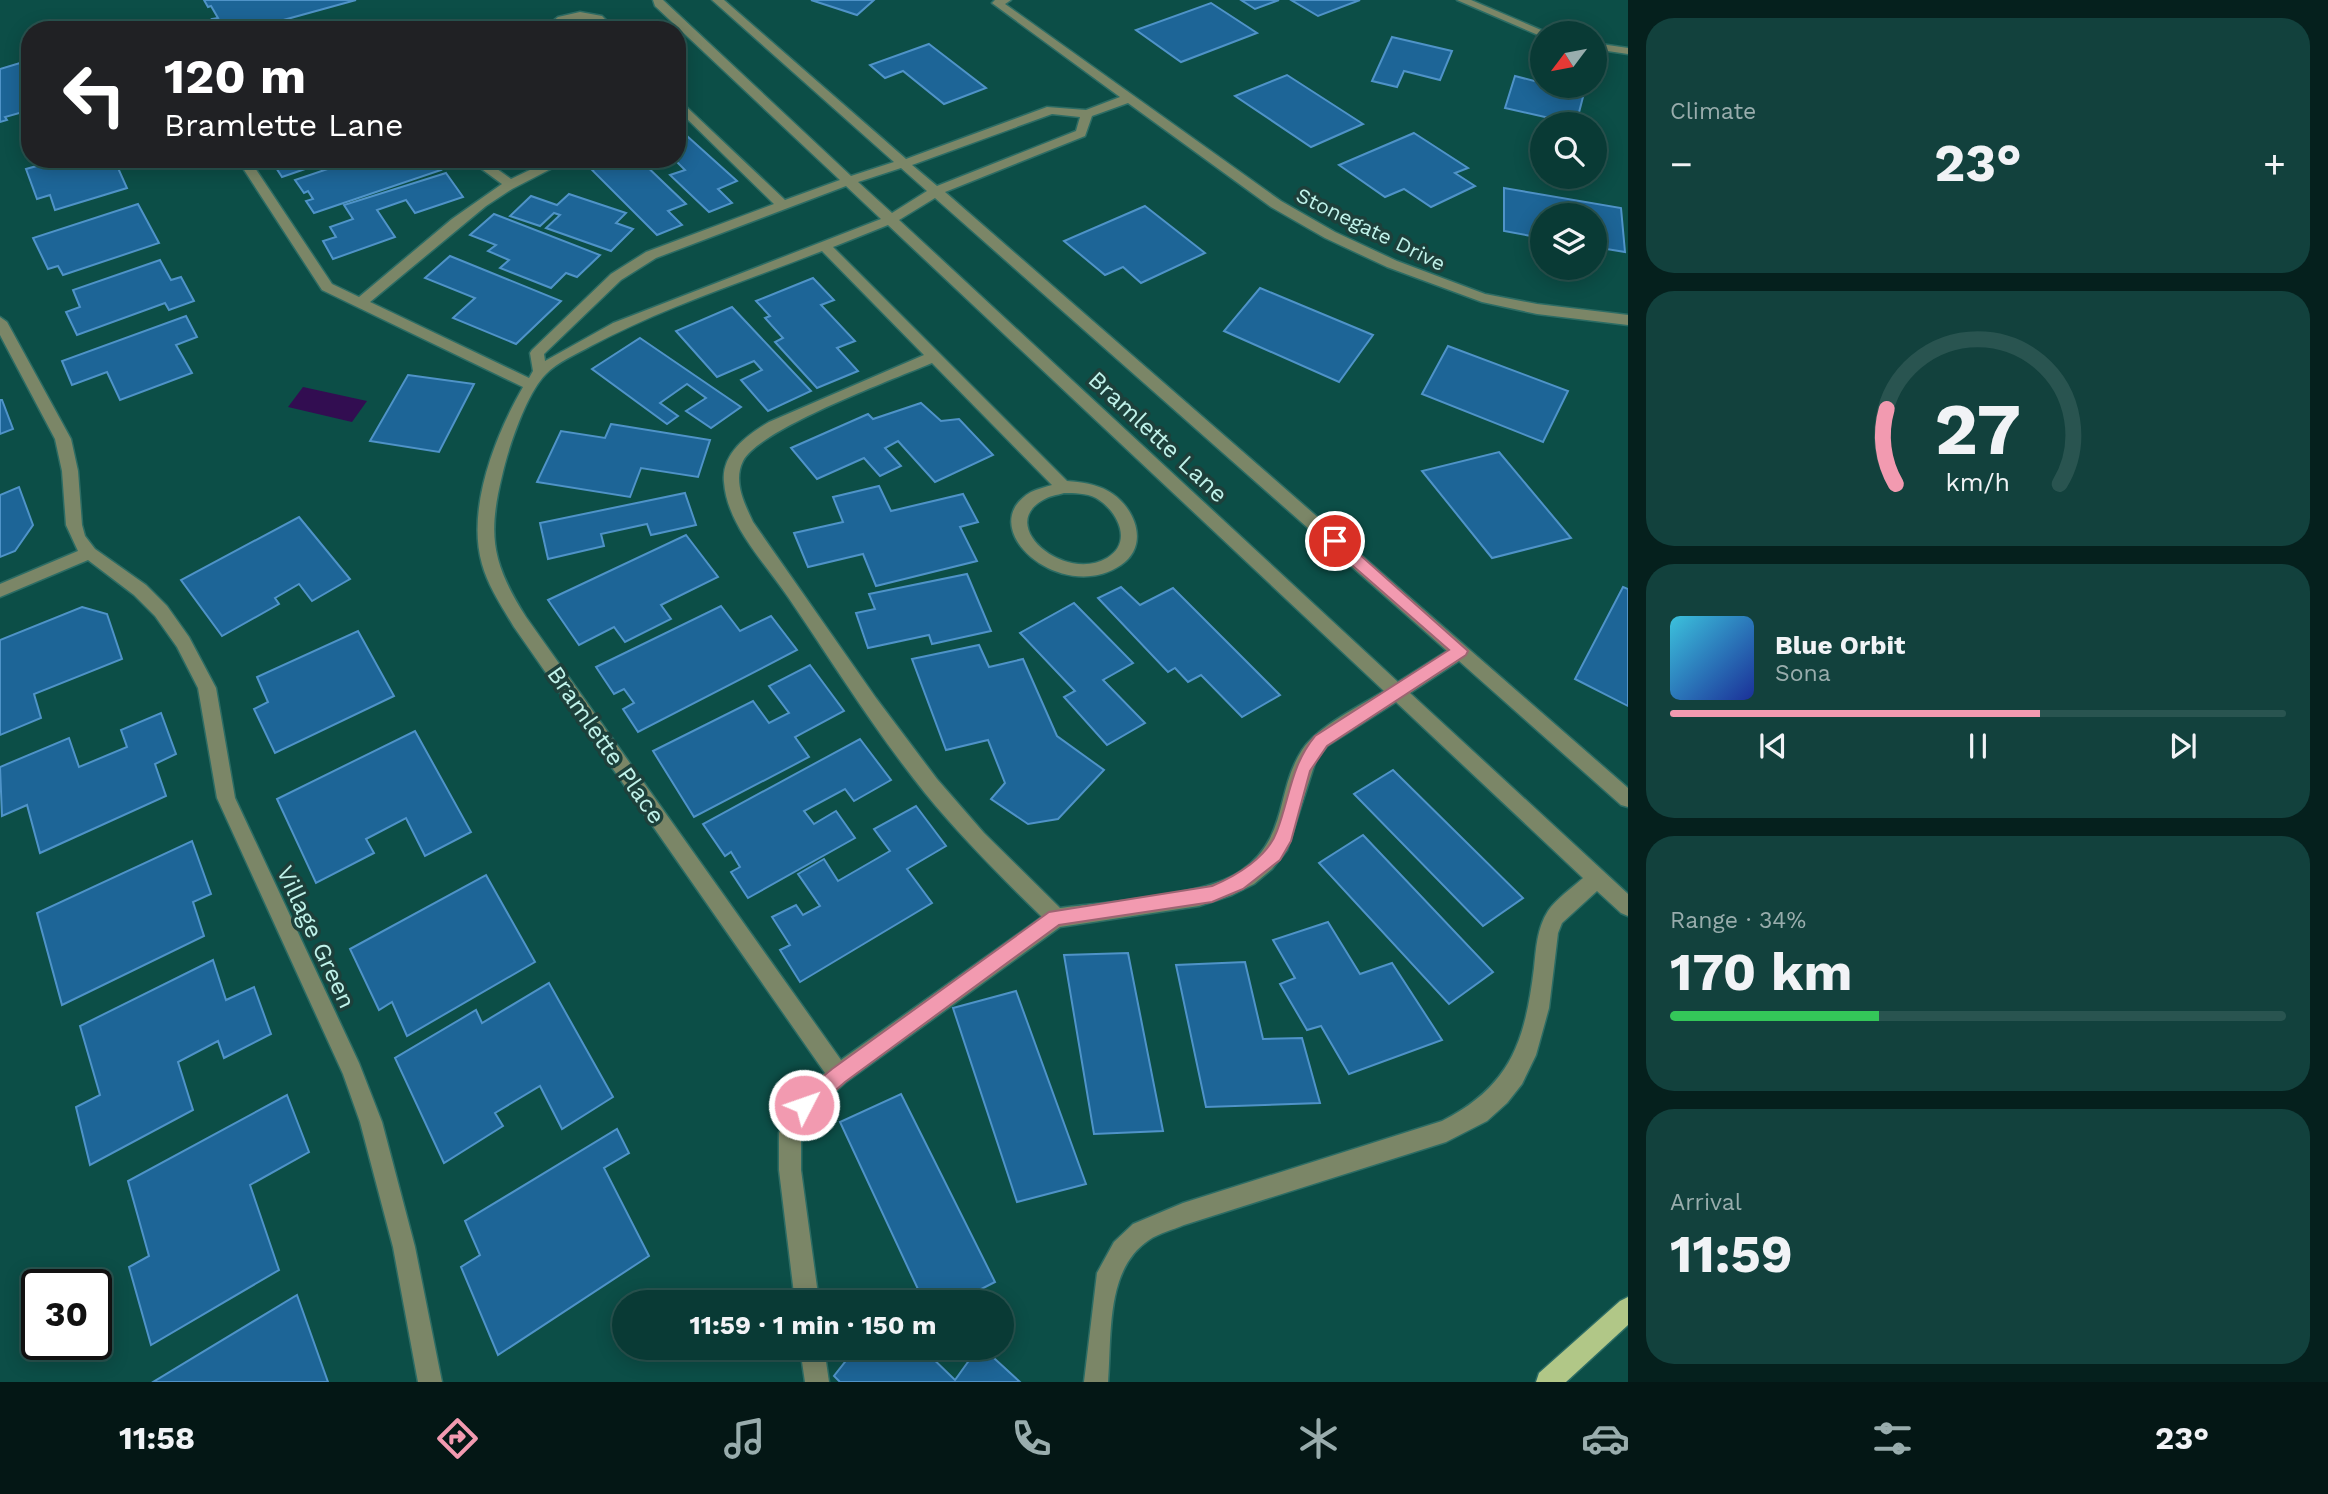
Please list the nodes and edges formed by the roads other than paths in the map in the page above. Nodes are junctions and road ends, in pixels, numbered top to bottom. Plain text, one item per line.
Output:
1 (658, 0) edge
2 (717, 0) edge
3 (1006, 0) edge
4 (1462, 0) edge
5 (558, 21) edge
6 (602, 21) edge
7 (677, 21) edge
8 (1530, 28) edge
9 (686, 29) edge
10 (1607, 48) edge
11 (1628, 51) edge
12 (1129, 98) junction
13 (686, 110) edge
14 (690, 113) junction
15 (1087, 114) junction
16 (686, 115) edge
17 (905, 163) junction
18 (249, 168) edge
19 (487, 168) edge
20 (545, 168) edge
21 (848, 181) junction
22 (510, 184) junction
23 (937, 191) junction
24 (783, 206) junction
25 (890, 220) junction
26 (825, 246) junction
27 (360, 303) junction
28 (1628, 320) edge
29 (0, 322) edge
30 (934, 356) junction
31 (536, 378) junction
32 (1063, 487) junction
33 (89, 553) junction
34 (0, 591) edge
35 (1460, 651) junction
36 (1397, 690) junction
37 (1628, 799) edge
38 (1597, 878) junction
39 (1628, 908) edge
40 (1056, 918) junction
41 (839, 1075) junction
42 (805, 1290) edge
43 (1628, 1309) edge
44 (814, 1360) edge
45 (430, 1382) edge
46 (817, 1382) edge
47 (1096, 1382) edge
48 (1548, 1382) edge

1 - 7 street, Bramlette Lane
2 - 17 street, Bramlette Lane
3 - 12 street, Stonegate Drive
4 - 8 street
5 - 6 street
9 - 21 street, Bramlette Lane
10 - 11 street
12 - 15 street
12 - 28 street, Stonegate Drive
13 - 14 street
14 - 16 street
14 - 24 street
15 - 17 street
15 - 23 street
17 - 21 street
17 - 23 street, Bramlette Lane
18 - 27 street
19 - 22 street
20 - 22 street
21 - 24 street, Bramlette Place
21 - 25 street, Bramlette Lane
22 - 27 street
23 - 25 street
23 - 35 street, Bramlette Lane
24 - 31 street, Bramlette Place
25 - 26 street, Bramlette Place
25 - 36 street, Bramlette Lane
26 - 30 street
26 - 31 street, Bramlette Place
27 - 31 street
29 - 33 street, Village Green
30 - 32 street
30 - 40 street
31 - 41 street, Bramlette Place
32 - 32 street
33 - 34 street
33 - 45 street, Village Green
35 - 36 street
35 - 37 street, Bramlette Lane
36 - 38 street, Bramlette Lane
36 - 40 street
38 - 39 street, Bramlette Lane
38 - 47 street
40 - 41 street
41 - 42 street
43 - 48 main road
44 - 46 street

